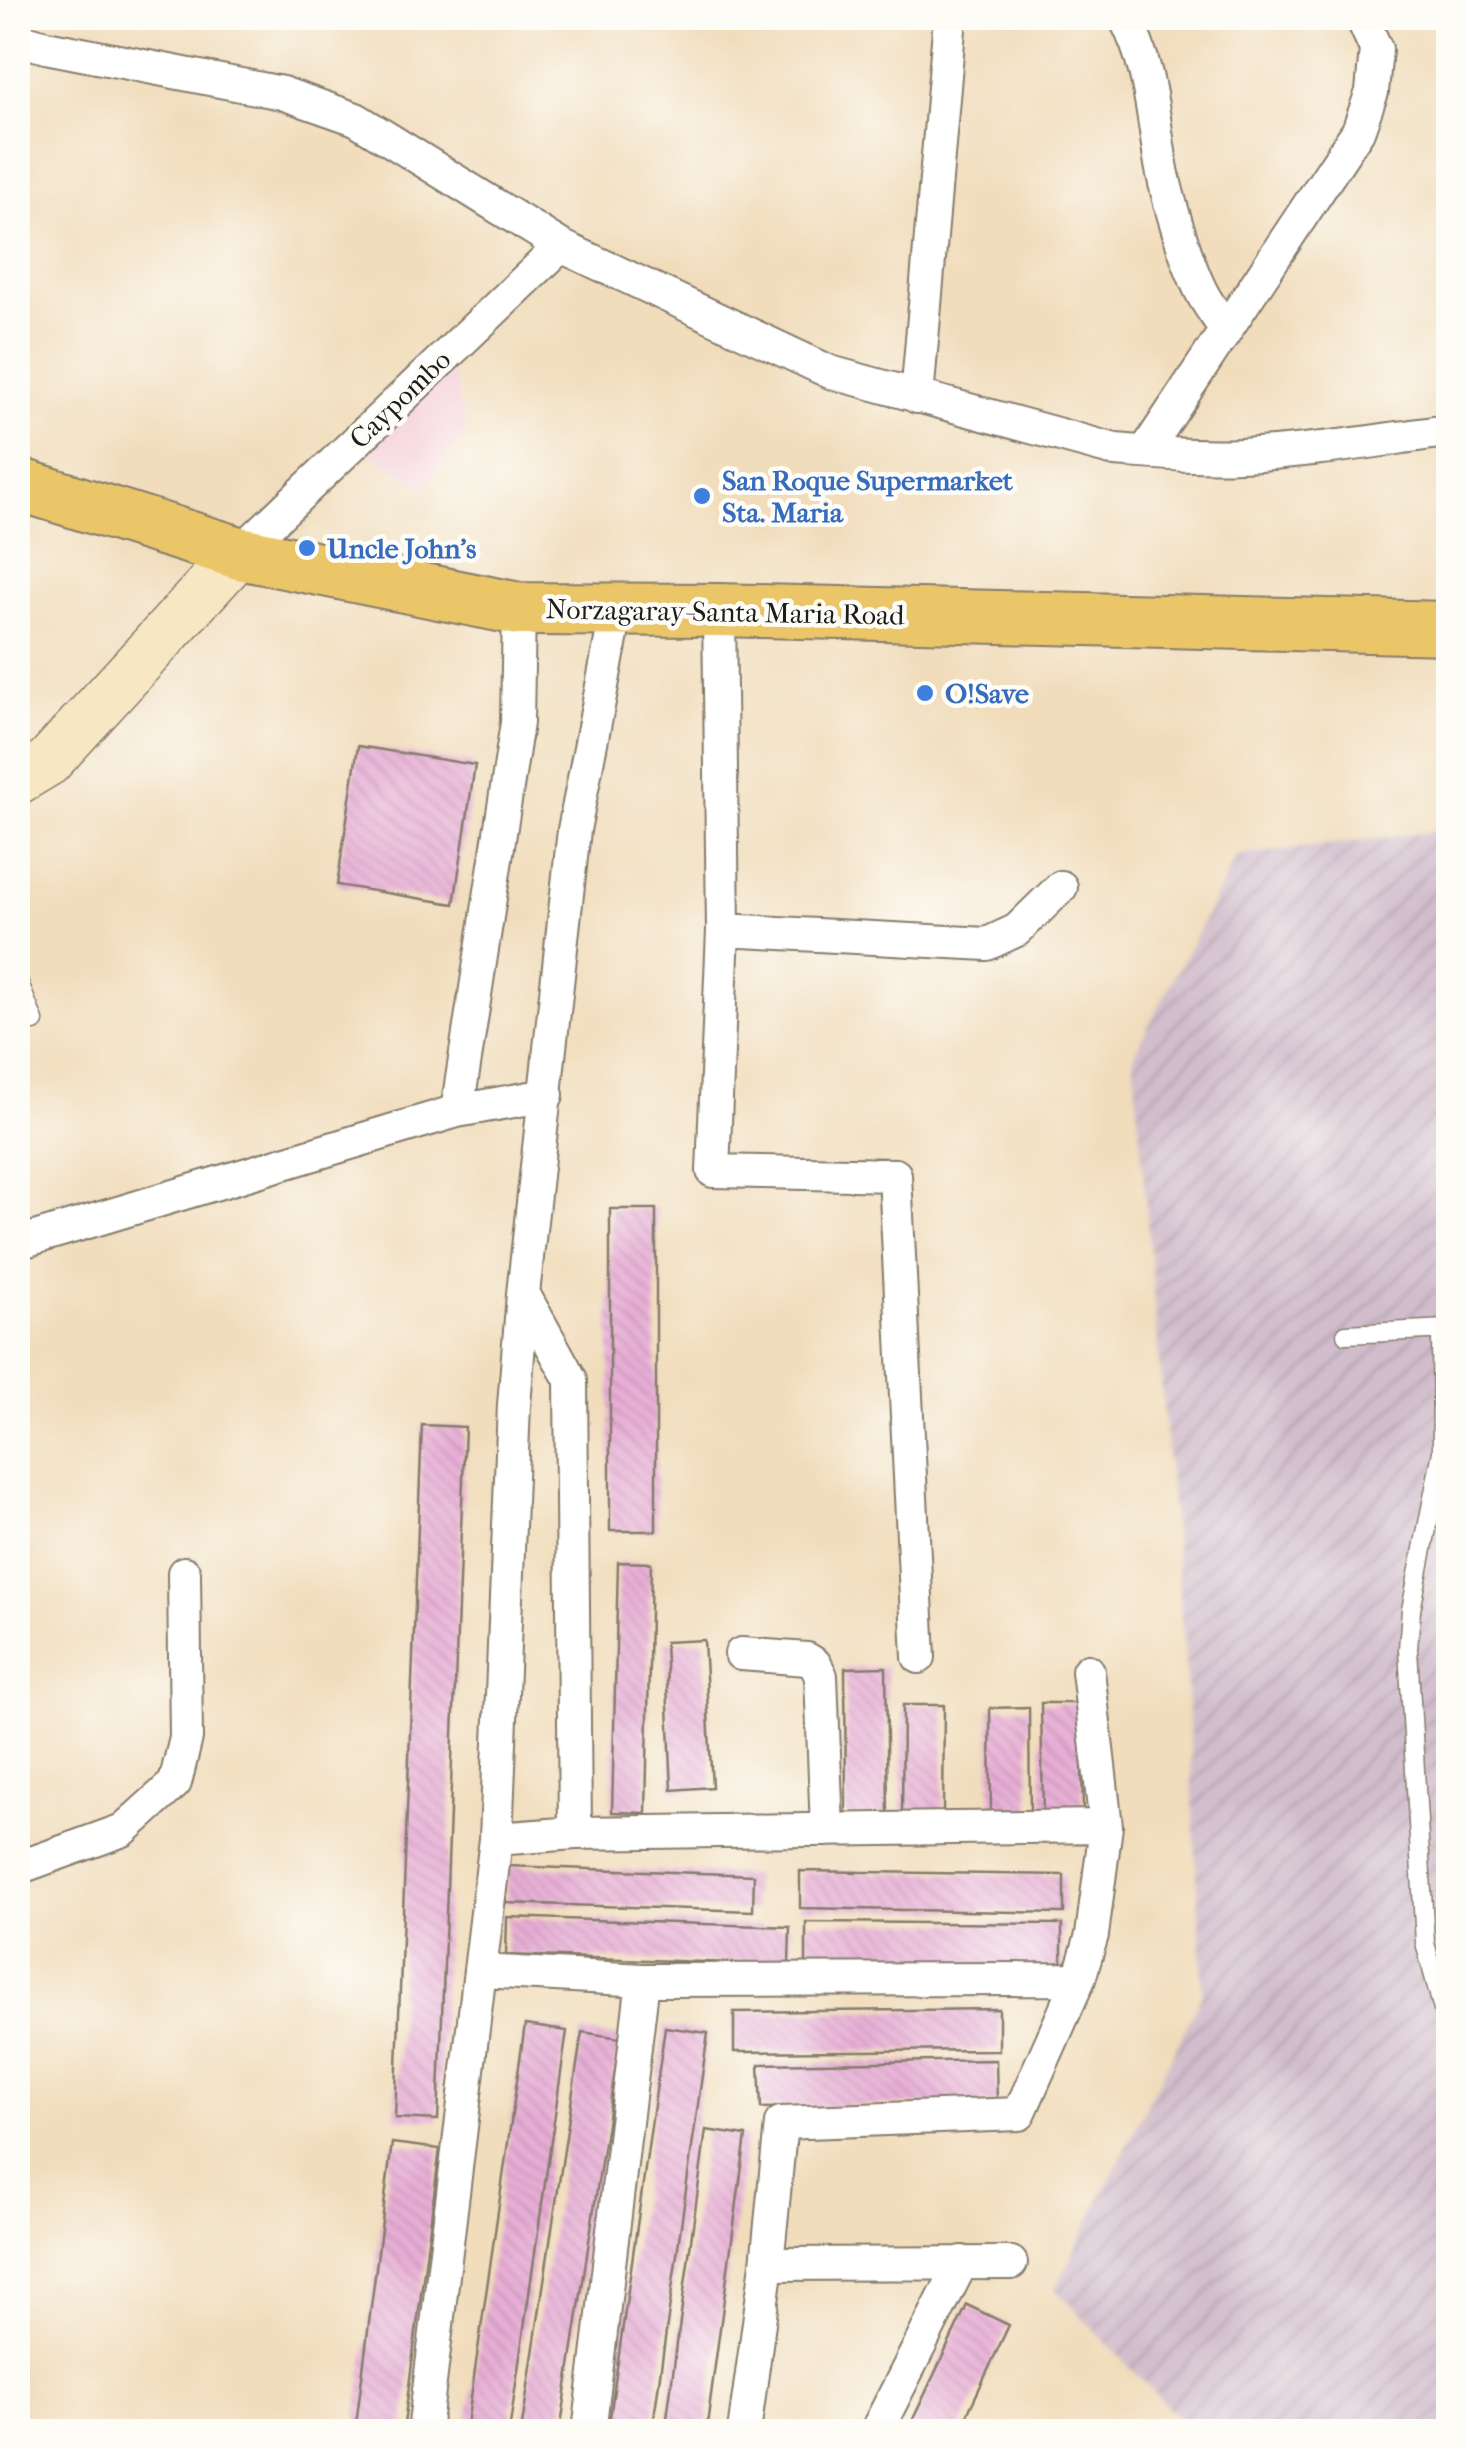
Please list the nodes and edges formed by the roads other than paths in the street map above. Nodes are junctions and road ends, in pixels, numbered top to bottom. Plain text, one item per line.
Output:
1 (950, 18) edge
2 (1124, 18) edge
3 (1362, 18) edge
4 (18, 40) edge
5 (561, 246) junction
6 (1226, 330) junction
7 (917, 397) junction
8 (1448, 431) edge
9 (1145, 452) junction
10 (18, 484) edge
11 (239, 553) junction
12 (519, 609) junction
13 (617, 609) junction
14 (719, 610) junction
15 (1448, 628) edge
16 (18, 780) edge
17 (1061, 887) dead end
18 (723, 930) junction
19 (18, 981) edge
20 (34, 1021) dead end
21 (547, 1095) junction
22 (457, 1111) junction
23 (18, 1243) edge
24 (524, 1294) junction
25 (1445, 1329) edge
26 (1346, 1334) dead end
27 (184, 1573) dead end
28 (741, 1654) dead end
29 (919, 1657) dead end
30 (1088, 1671) dead end
31 (1106, 1826) junction
32 (827, 1830) junction
33 (575, 1833) junction
34 (496, 1838) junction
35 (18, 1868) edge
36 (482, 1971) junction
37 (1079, 1979) junction
38 (643, 1980) junction
39 (1448, 2028) edge
40 (962, 2262) junction
41 (1012, 2263) dead end
42 (767, 2264) junction
43 (424, 2432) edge
44 (589, 2432) edge
45 (744, 2432) edge
46 (876, 2432) edge

1 - 7 street
2 - 6 street
3 - 6 street
4 - 5 street
5 - 7 street
5 - 11 street, Caypombo
6 - 9 street
7 - 9 street
8 - 9 street
10 - 11 main road, Norzagaray-Santa Maria Road
11 - 12 main road, Norzagaray-Santa Maria Road
11 - 16 street
12 - 13 main road, Norzagaray-Santa Maria Road
12 - 22 street
13 - 14 main road, Norzagaray-Santa Maria Road
13 - 21 street
14 - 15 main road, Norzagaray-Santa Maria Road
14 - 18 street
17 - 18 street
18 - 29 street
19 - 20 lane
21 - 22 street
21 - 24 street
22 - 23 street
24 - 33 street
24 - 34 street
25 - 26 lane
25 - 39 lane
27 - 35 street
28 - 32 street
30 - 31 street
31 - 32 street
31 - 37 street
32 - 33 street
33 - 34 street
34 - 36 street
36 - 38 street
36 - 43 street
37 - 38 street
37 - 42 street
38 - 44 street
40 - 41 street
40 - 42 street
40 - 46 street
42 - 45 street

